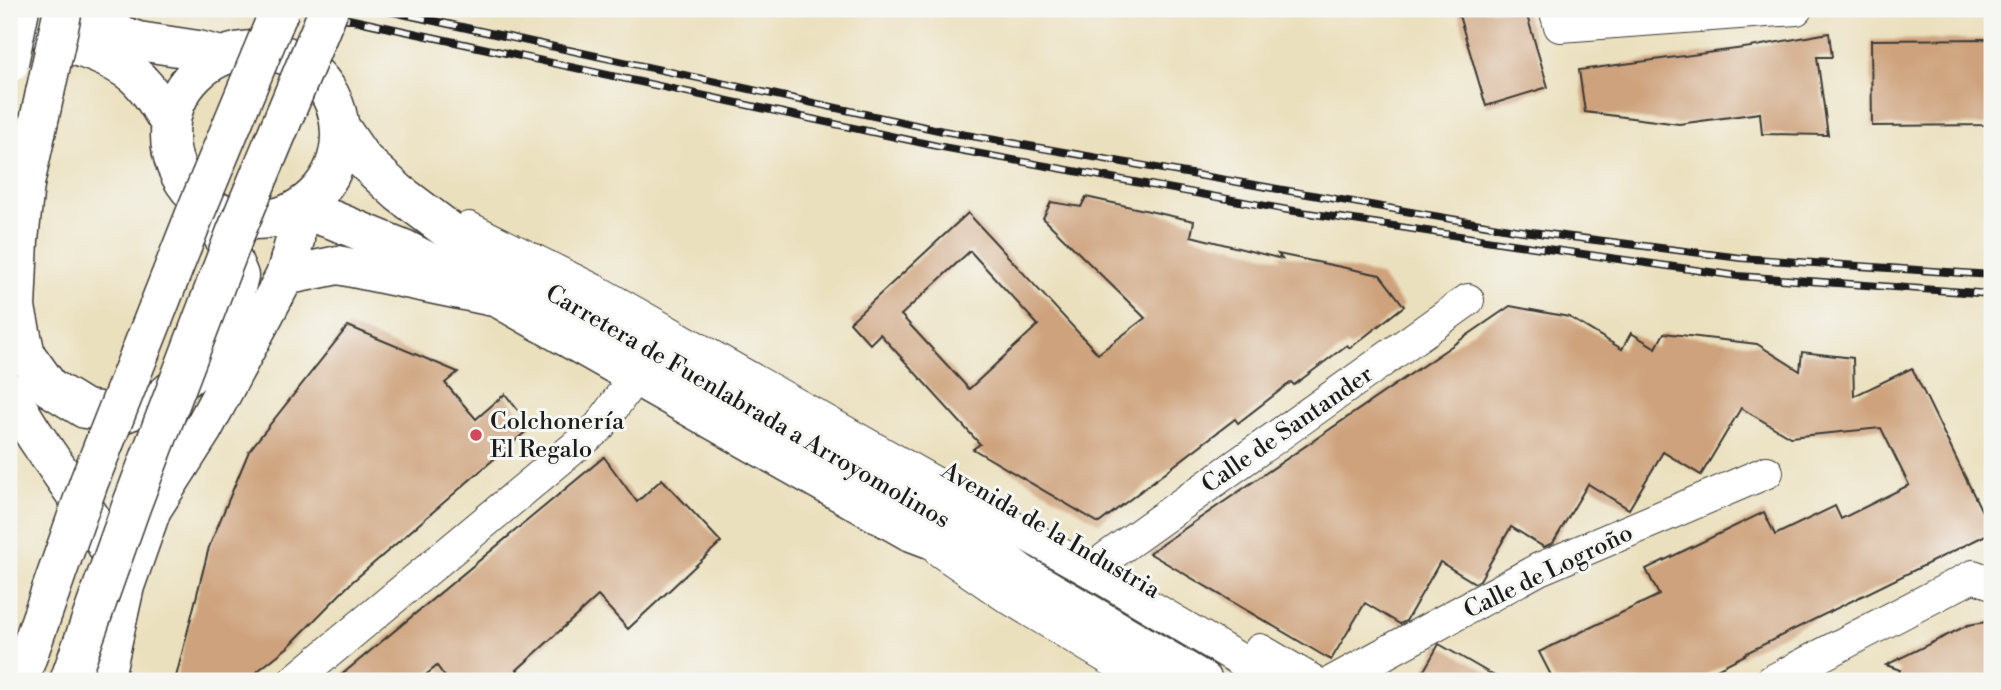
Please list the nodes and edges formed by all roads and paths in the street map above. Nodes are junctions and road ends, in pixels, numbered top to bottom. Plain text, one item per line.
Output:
1 (20, 9) edge
2 (27, 9) edge
3 (63, 9) edge
4 (280, 9) edge
5 (329, 9) edge
6 (1796, 9) edge
7 (1558, 18) edge
8 (9, 27) edge
9 (221, 56) junction
10 (9, 63) edge
11 (170, 124) junction
12 (340, 127) junction
13 (25, 184) junction
14 (399, 193) junction
15 (205, 204) junction
16 (297, 210) junction
17 (9, 223) edge
18 (285, 276) junction
19 (498, 298) junction
20 (1468, 300) dead end
21 (636, 375) junction
22 (9, 392) edge
23 (785, 398) junction
24 (1767, 472) dead end
25 (909, 531) junction
26 (1105, 559) junction
27 (1020, 573) junction
28 (1992, 583) edge
29 (125, 586) junction
30 (19, 681) edge
31 (69, 681) edge
32 (104, 681) edge
33 (294, 681) edge
34 (1146, 681) edge
35 (1203, 681) edge
36 (1276, 681) edge
37 (1313, 681) edge
38 (1334, 681) edge
39 (1772, 681) edge

1 - 10 main road, bridge
2 - 9 main road
3 - 13 main road, bridge
4 - 30 main road, bridge
5 - 31 main road, bridge
6 - 7 street
8 - 11 main road
9 - 11 main road
9 - 12 main road
11 - 15 main road
12 - 14 main road, Carretera de Fuenlabrada a Arroyomolinos
12 - 16 main road
13 - 15 main road
13 - 17 main road
14 - 23 street, Avenida de la Industria
14 - 27 main road, Carretera de Fuenlabrada a Arroyomolinos
15 - 16 main road
16 - 18 main road
16 - 19 main road, Carretera de Fuenlabrada a Arroyomolinos
18 - 19 main road
18 - 29 main road
19 - 21 main road, Carretera de Fuenlabrada a Arroyomolinos
20 - 26 street, Calle de Santander
21 - 25 main road, Carretera de Fuenlabrada a Arroyomolinos
21 - 33 street
22 - 29 main road
23 - 26 street, Avenida de la Industria
23 - 36 street, Avenida de la Industria
24 - 38 street, Calle de Logroño
25 - 27 main road, Carretera de Fuenlabrada a Arroyomolinos
25 - 34 street
26 - 37 street, Avenida de la Industria
27 - 35 main road
28 - 39 street
29 - 32 main road

